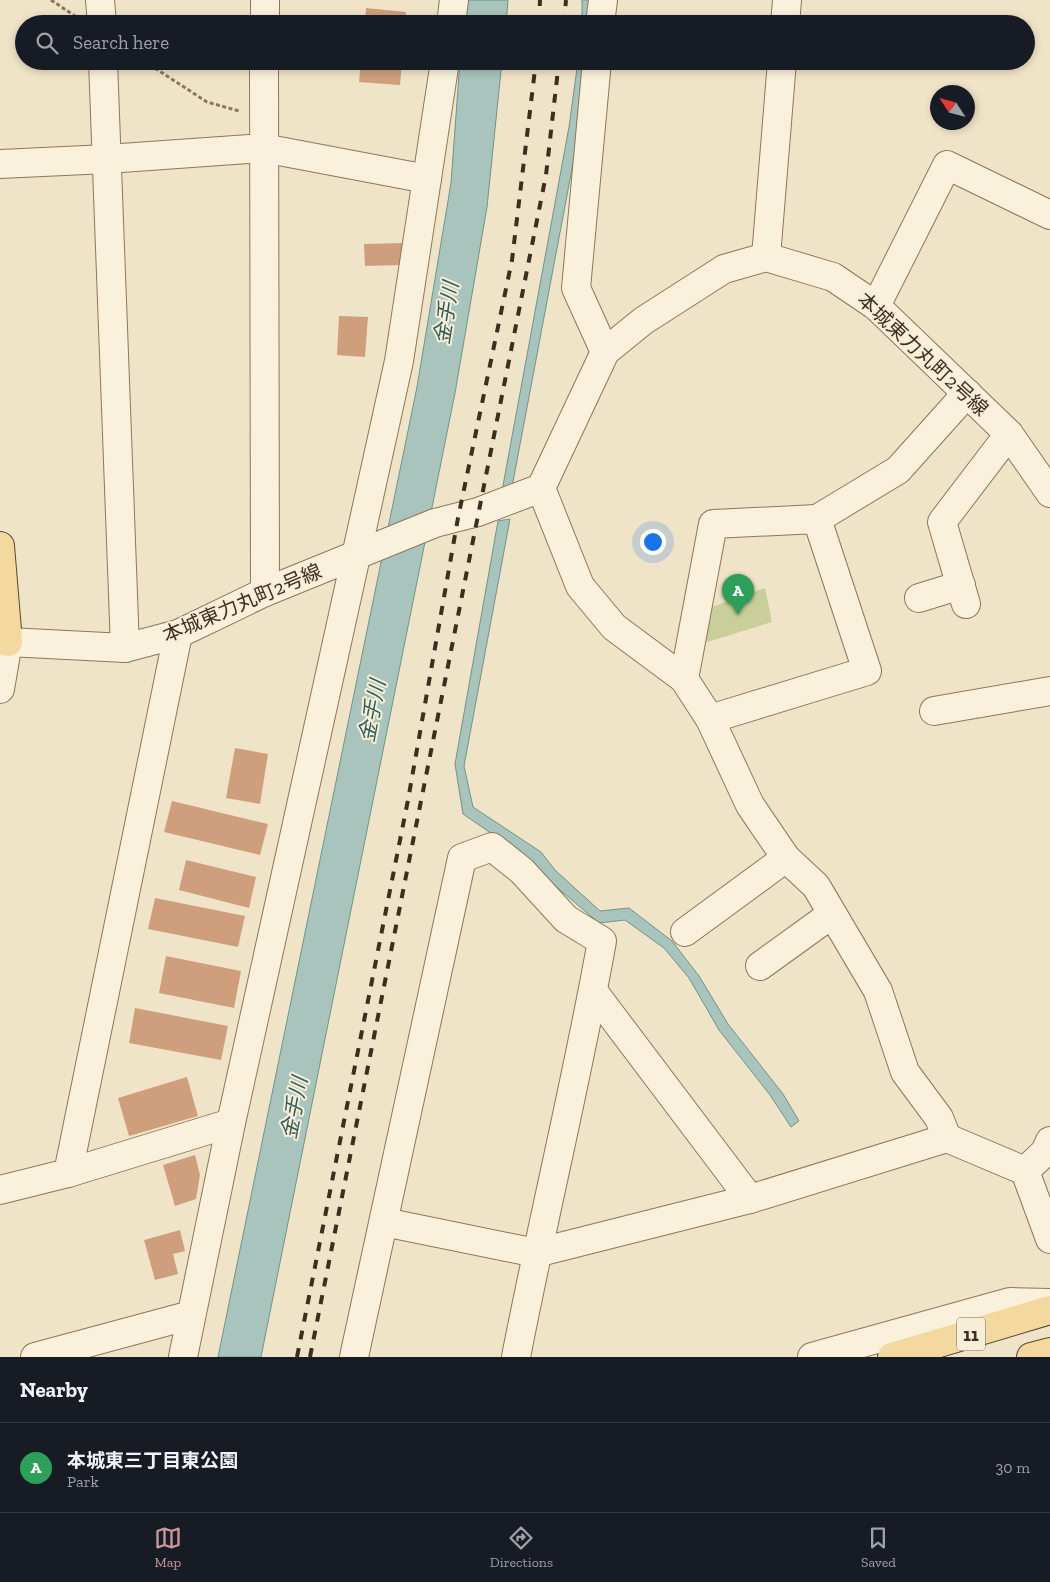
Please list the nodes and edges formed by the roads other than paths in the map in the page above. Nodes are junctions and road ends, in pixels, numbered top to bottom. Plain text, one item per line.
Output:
1 (100, 0) edge
2 (265, 0) edge
3 (454, 0) edge
4 (603, 0) edge
5 (787, 0) edge
6 (93, 15) edge
7 (265, 15) edge
8 (452, 15) edge
9 (601, 15) edge
10 (786, 15) edge
11 (104, 70) edge
12 (264, 70) edge
13 (444, 70) edge
14 (596, 70) edge
15 (781, 70) edge
16 (263, 148) junction
17 (107, 160) junction
18 (0, 164) edge
19 (427, 179) junction
20 (1050, 215) edge
21 (766, 258) junction
22 (876, 306) junction
23 (604, 352) junction
24 (967, 392) junction
25 (1009, 434) junction
26 (541, 488) junction
27 (1050, 493) edge
28 (817, 519) junction
29 (0, 546) edge
30 (356, 556) junction
31 (265, 592) junction
32 (919, 598) dead end
33 (178, 634) junction
34 (4, 641) edge
35 (125, 648) junction
36 (684, 679) junction
37 (0, 689) edge
38 (1050, 691) edge
39 (934, 711) dead end
40 (710, 719) junction
41 (786, 858) junction
42 (832, 914) junction
43 (685, 932) dead end
44 (760, 966) dead end
45 (593, 992) junction
46 (231, 1123) junction
47 (947, 1138) junction
48 (1048, 1149) edge
49 (1025, 1172) junction
50 (68, 1173) junction
51 (0, 1190) edge
52 (750, 1199) junction
53 (384, 1222) junction
54 (1050, 1239) edge
55 (536, 1253) junction
56 (1050, 1303) edge
57 (1050, 1310) edge
58 (191, 1315) junction
59 (1050, 1352) edge
60 (35, 1357) edge
61 (183, 1357) edge
62 (354, 1357) edge
63 (516, 1357) edge
64 (812, 1357) edge
65 (892, 1357) edge
66 (1031, 1357) edge

1 - 6 street
2 - 7 street
3 - 8 street
4 - 9 street
5 - 10 street
11 - 17 street
12 - 16 street
13 - 19 street
14 - 23 street
15 - 21 street
16 - 17 street
16 - 19 street
16 - 31 street
17 - 18 street
17 - 35 street
19 - 30 street
20 - 22 street
21 - 22 street, 本城東力丸町2号線
21 - 23 street
22 - 24 street, 本城東力丸町2号線
23 - 26 street
24 - 25 street, 本城東力丸町2号線
24 - 28 street
25 - 27 street, 本城東力丸町2号線
25 - 32 street
26 - 30 street, 本城東力丸町2号線
26 - 36 street
28 - 36 street
28 - 40 street
29 - 34 main road
30 - 31 street, 本城東力丸町2号線
30 - 46 street
31 - 33 street, 本城東力丸町2号線
33 - 35 street, 本城東力丸町2号線
33 - 50 street
34 - 35 street, 本城東力丸町2号線
34 - 37 street
36 - 40 street
38 - 39 street
40 - 41 street
41 - 42 street
41 - 43 street
42 - 44 street
42 - 47 street
45 - 52 street
45 - 53 street
45 - 55 street
46 - 50 street
46 - 58 street
47 - 49 street
47 - 52 street
48 - 49 street
49 - 54 street
50 - 51 street
52 - 55 street
53 - 55 street
53 - 62 street
55 - 63 street
56 - 64 street
57 - 65 main road, 11
58 - 60 street
58 - 61 street
59 - 66 main road

